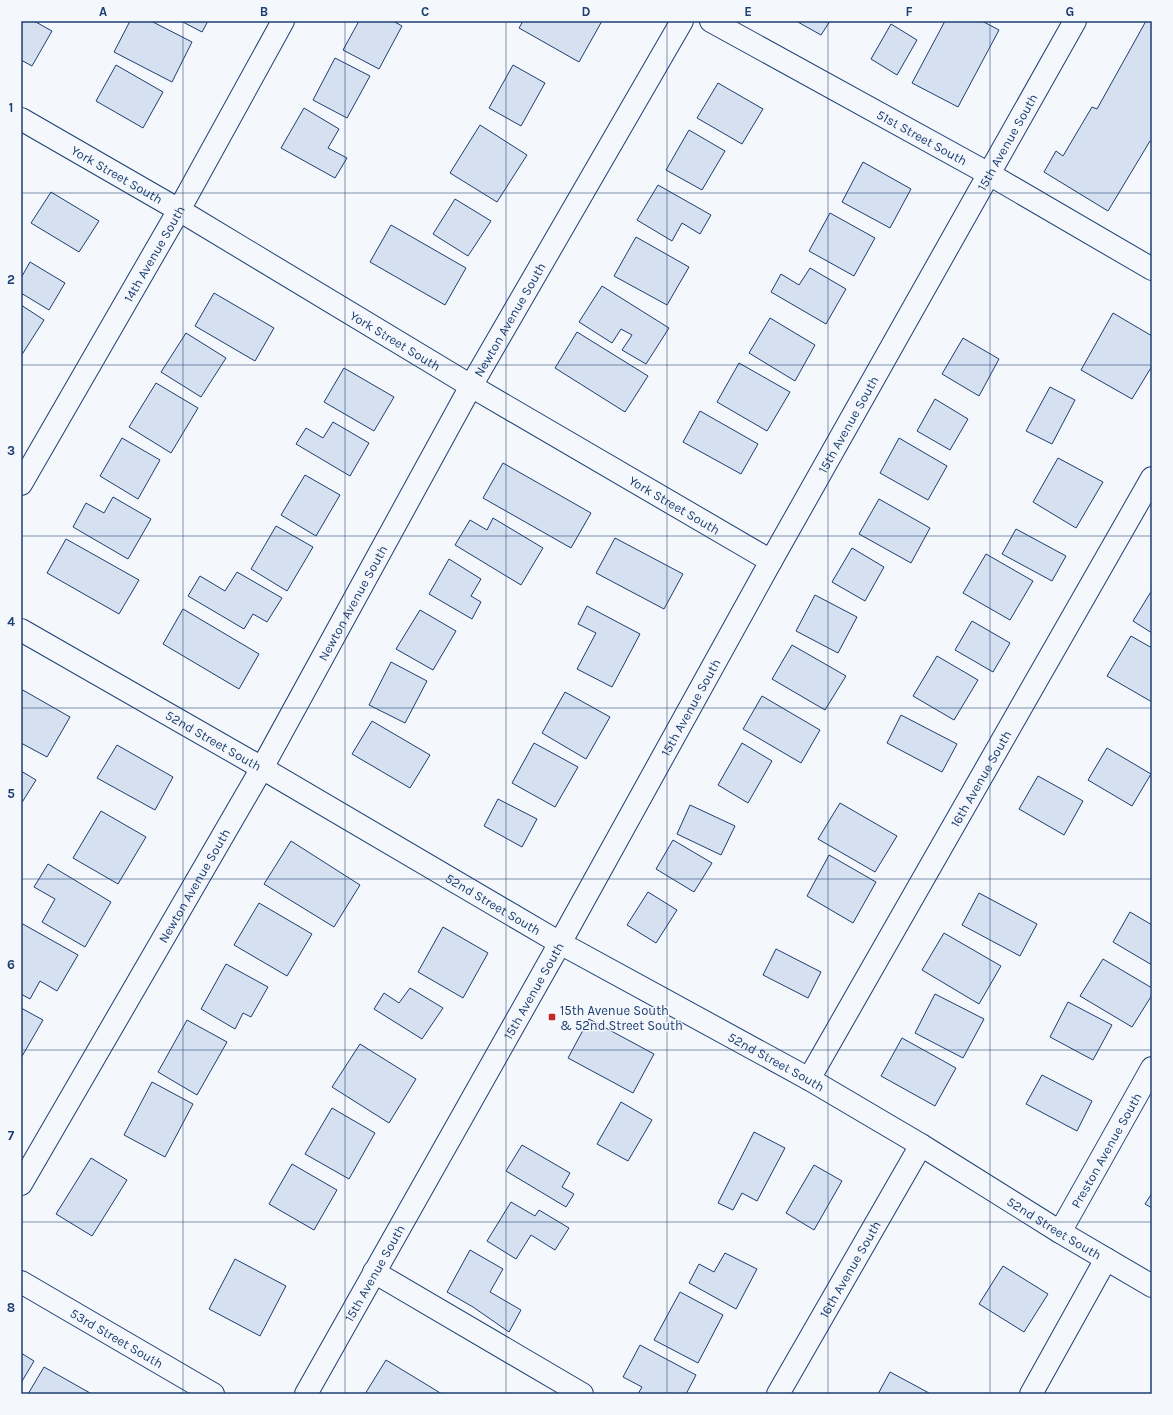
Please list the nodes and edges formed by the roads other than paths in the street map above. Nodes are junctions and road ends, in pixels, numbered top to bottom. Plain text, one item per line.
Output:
1 (283, 21) edge
2 (682, 21) edge
3 (711, 21) edge
4 (1075, 21) edge
5 (21, 119) edge
6 (989, 174) junction
7 (180, 210) junction
8 (1152, 269) edge
9 (471, 386) junction
10 (1152, 478) edge
11 (21, 484) edge
12 (771, 561) junction
13 (21, 630) edge
14 (262, 768) junction
15 (560, 943) junction
16 (1152, 1068) edge
17 (809, 1079) junction
18 (921, 1145) junction
19 (21, 1184) edge
20 (1060, 1232) junction
21 (1106, 1259) junction
22 (374, 1272) junction
23 (21, 1282) edge
24 (1152, 1286) edge
25 (213, 1394) edge
26 (306, 1394) edge
27 (582, 1394) edge
28 (778, 1394) edge
29 (1032, 1394) edge

1 - 7 street, 14th Avenue South
2 - 9 street, Newton Avenue South
3 - 6 street, 51st Street South
4 - 6 street, 15th Avenue South
5 - 7 street, York Street South
6 - 8 street, 51st Street South
6 - 12 street, 15th Avenue South
7 - 9 street, York Street South
7 - 11 street, 14th Avenue South
9 - 12 street, York Street South
9 - 14 street, Newton Avenue South
10 - 17 street, 16th Avenue South
12 - 15 street, 15th Avenue South
13 - 14 street, 52nd Street South
14 - 15 street, 52nd Street South
14 - 19 street, Newton Avenue South
15 - 17 street, 52nd Street South
15 - 22 street, 15th Avenue South
16 - 20 street, Preston Avenue South
17 - 18 street, 52nd Street South
18 - 20 street, 52nd Street South
18 - 28 street, 16th Avenue South
20 - 21 street, 52nd Street South
21 - 24 street, 52nd Street South
21 - 29 street
22 - 26 street, 15th Avenue South
22 - 27 street
23 - 25 street, 53rd Street South

